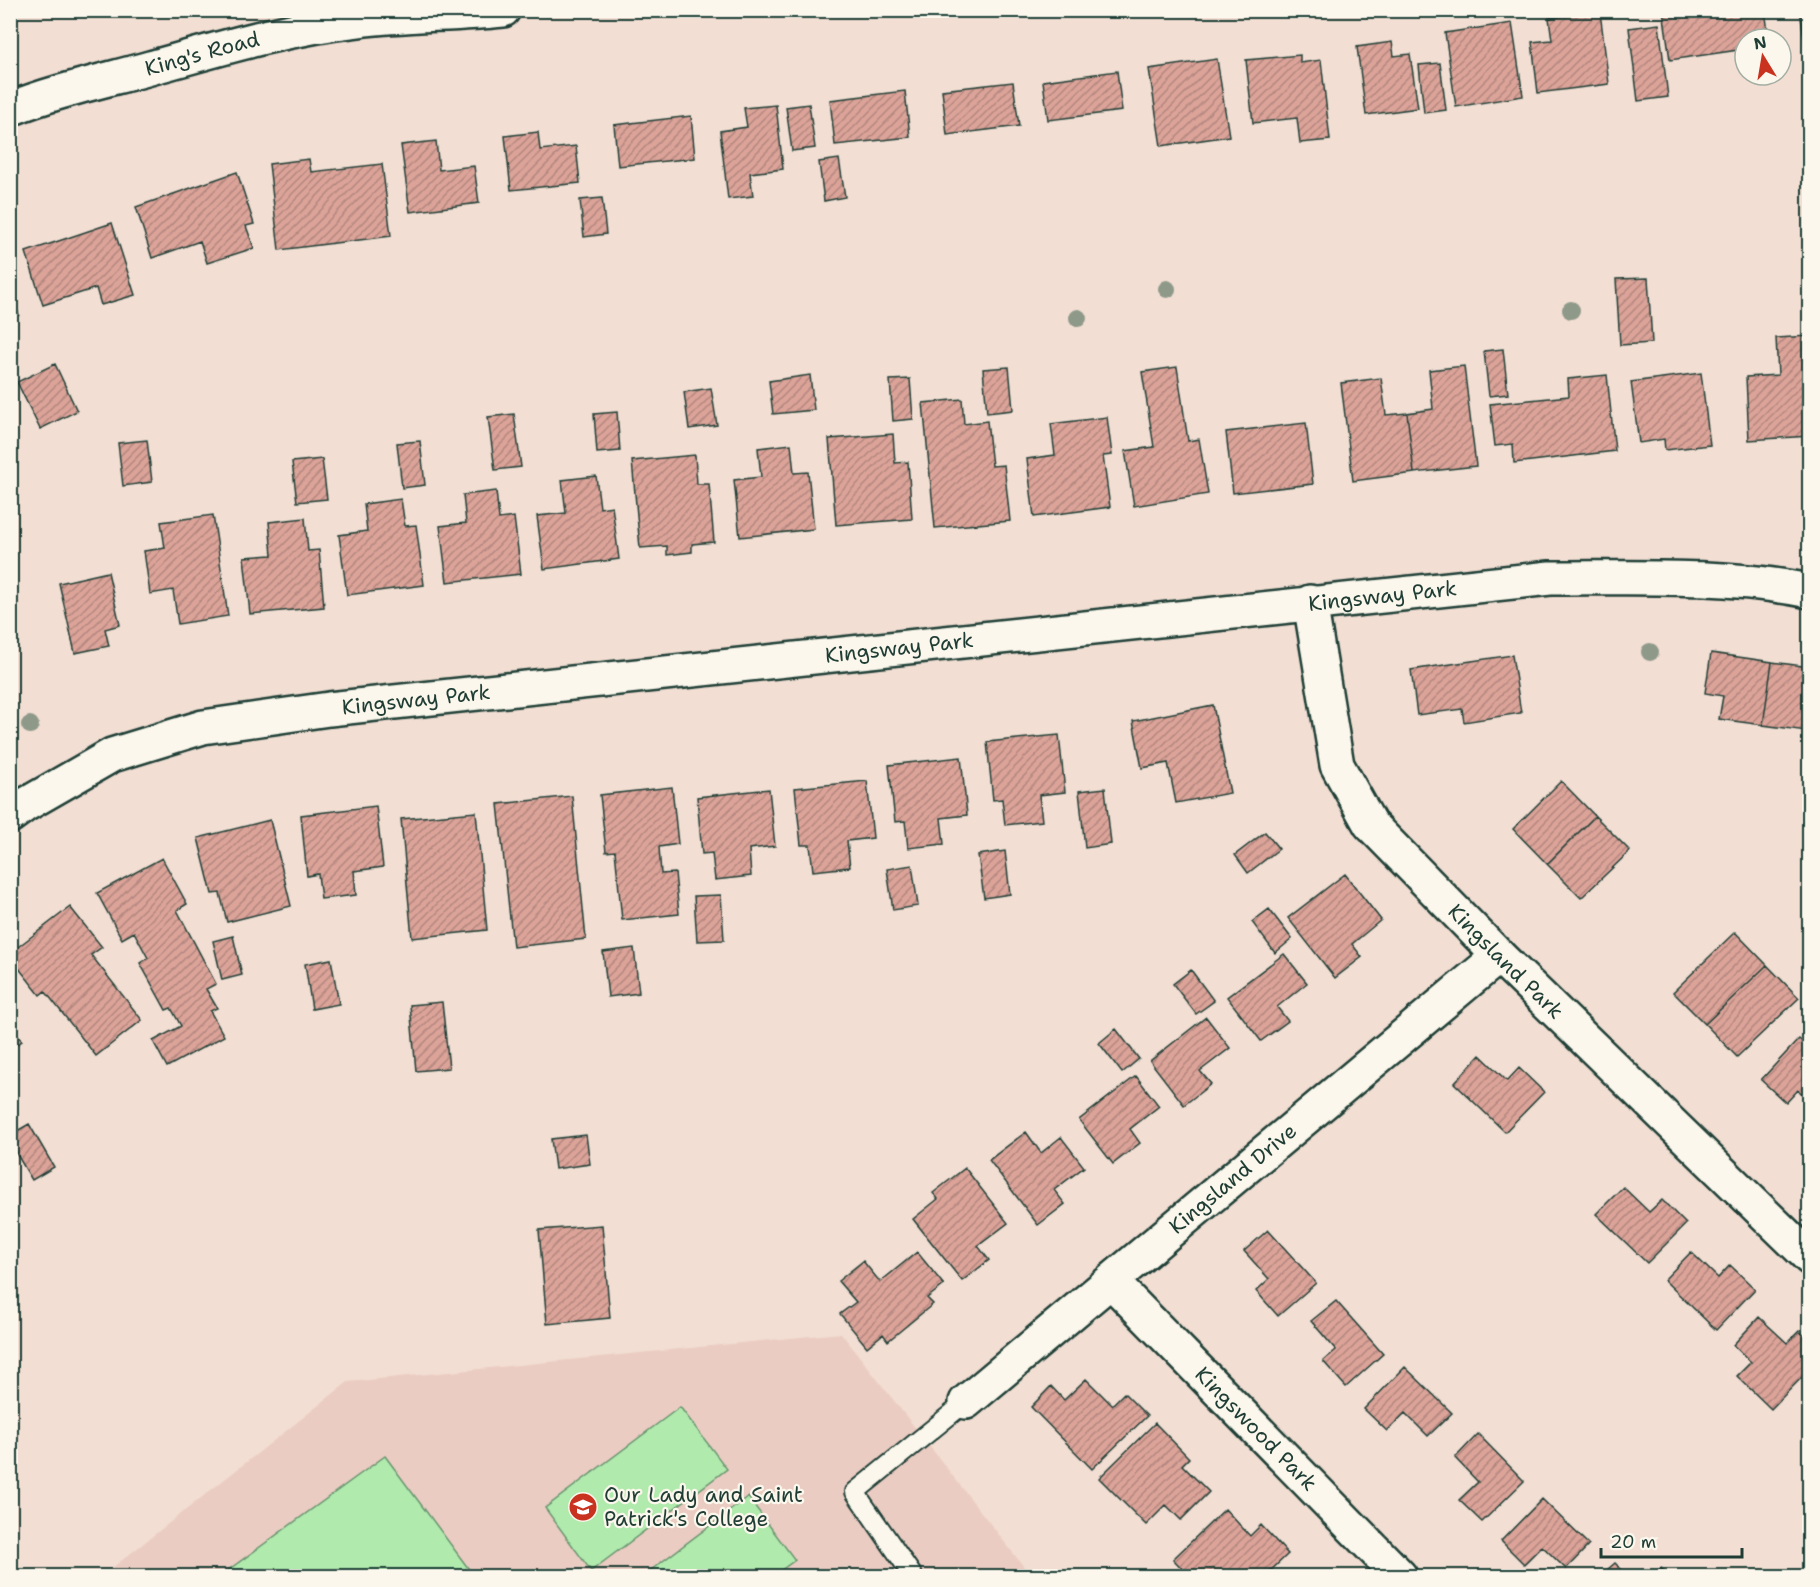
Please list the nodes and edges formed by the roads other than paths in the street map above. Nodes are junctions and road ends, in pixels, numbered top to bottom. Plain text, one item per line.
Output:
1 (503, 10) edge
2 (10, 109) edge
3 (1809, 591) edge
4 (1310, 602) junction
5 (10, 816) edge
6 (1499, 956) junction
7 (1809, 1258) edge
8 (1111, 1281) junction
9 (966, 1402) joint
10 (913, 1576) edge
11 (1400, 1576) edge

1 - 2 street, King's Road
3 - 4 street, Kingsway Park
4 - 5 street, Kingsway Park
4 - 6 street, Kingsland Park
6 - 7 street, Kingsland Park
6 - 8 street, Kingsland Drive
8 - 9 street, Kingsland Drive
8 - 11 street, Kingswood Park
9 - 10 lane

